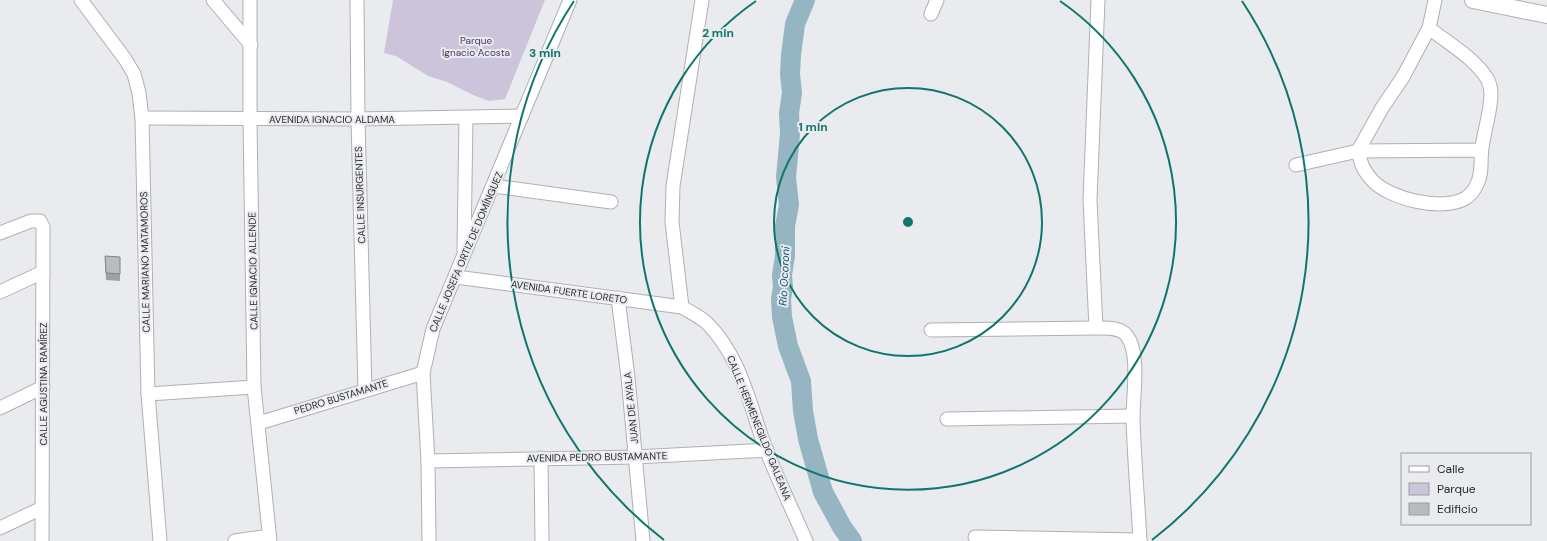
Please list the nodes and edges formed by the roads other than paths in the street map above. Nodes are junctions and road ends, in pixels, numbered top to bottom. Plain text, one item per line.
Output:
1 (81, 0) edge
2 (213, 0) edge
3 (250, 0) edge
4 (357, 0) edge
5 (570, 0) edge
6 (702, 0) edge
7 (937, 0) edge
8 (1098, 0) edge
9 (1435, 0) edge
10 (1473, 0) edge
11 (931, 14) dead end
12 (1547, 15) edge
13 (1429, 28) junction
14 (251, 45) junction
15 (522, 116) junction
16 (142, 118) junction
17 (466, 118) junction
18 (250, 119) junction
19 (358, 119) junction
20 (1482, 150) junction
21 (1358, 151) junction
22 (1296, 165) dead end
23 (494, 186) junction
24 (612, 202) dead end
25 (0, 233) edge
26 (464, 257) junction
27 (43, 272) junction
28 (456, 277) junction
29 (0, 292) edge
30 (618, 298) junction
31 (682, 307) junction
32 (1096, 328) junction
33 (931, 330) dead end
34 (423, 373) junction
35 (43, 387) junction
36 (254, 387) junction
37 (365, 390) junction
38 (148, 394) junction
39 (0, 408) edge
40 (1133, 416) junction
41 (947, 419) dead end
42 (259, 423) junction
43 (767, 450) junction
44 (635, 457) junction
45 (541, 458) junction
46 (428, 461) junction
47 (42, 508) junction
48 (0, 528) edge
49 (975, 537) dead end
50 (269, 539) edge
51 (1140, 540) edge
52 (42, 541) edge
53 (160, 541) edge
54 (235, 541) edge
55 (429, 541) edge
56 (542, 541) edge
57 (643, 541) edge
58 (806, 541) edge

1 - 16 street, CALLE MARIANO MATAMOROS
2 - 14 street
3 - 14 street, CALLE IGNACIO ALLENDE
4 - 19 street, CALLE INSURGENTES
5 - 15 street, CALLE JOSEFA ORTIZ DE DOMÍNGUEZ
6 - 31 street
7 - 11 street
8 - 32 street
9 - 13 street
10 - 12 main road
13 - 20 street
13 - 21 street
14 - 18 street, CALLE IGNACIO ALLENDE
15 - 17 street, AVENIDA IGNACIO ALDAMA
15 - 23 street, CALLE JOSEFA ORTIZ DE DOMÍNGUEZ
16 - 18 street, AVENIDA IGNACIO ALDAMA
16 - 38 street, CALLE MARIANO MATAMOROS
17 - 19 street, AVENIDA IGNACIO ALDAMA
17 - 26 street
18 - 19 street, AVENIDA IGNACIO ALDAMA
18 - 36 street, CALLE IGNACIO ALLENDE
19 - 37 street, CALLE INSURGENTES
20 - 21 street
20 - 21 street
21 - 22 street
23 - 24 street
23 - 26 street, CALLE JOSEFA ORTIZ DE DOMÍNGUEZ
25 - 27 street, CALLE AGUSTINA RAMÍREZ
26 - 28 street, CALLE JOSEFA ORTIZ DE DOMÍNGUEZ
27 - 29 street
27 - 35 street, CALLE AGUSTINA RAMÍREZ
28 - 30 street, AVENIDA FUERTE LORETO
28 - 34 street, CALLE JOSEFA ORTIZ DE DOMÍNGUEZ
30 - 31 street, AVENIDA FUERTE LORETO
30 - 44 street, JUAN DE AYALA
31 - 43 street, CALLE HERMENEGILDO GALEANA
32 - 33 street
32 - 40 street
34 - 37 street, PEDRO BUSTAMANTE
34 - 46 street, CALLE JOSEFA ORTIZ DE DOMÍNGUEZ
35 - 39 street
35 - 47 street, CALLE AGUSTINA RAMÍREZ
36 - 38 street
36 - 42 street, CALLE IGNACIO ALLENDE
37 - 42 street, PEDRO BUSTAMANTE
38 - 53 street, CALLE MARIANO MATAMOROS
40 - 41 street
40 - 51 street
42 - 50 street, CALLE IGNACIO ALLENDE
43 - 44 street, AVENIDA PEDRO BUSTAMANTE
43 - 58 street, CALLE HERMENEGILDO GALEANA
44 - 45 street, AVENIDA PEDRO BUSTAMANTE
44 - 57 street, JUAN DE AYALA
45 - 46 street, AVENIDA PEDRO BUSTAMANTE
45 - 56 street
46 - 55 street, CALLE JOSEFA ORTIZ DE DOMÍNGUEZ
47 - 48 street
47 - 52 street, CALLE AGUSTINA RAMÍREZ
49 - 51 street
50 - 54 street

